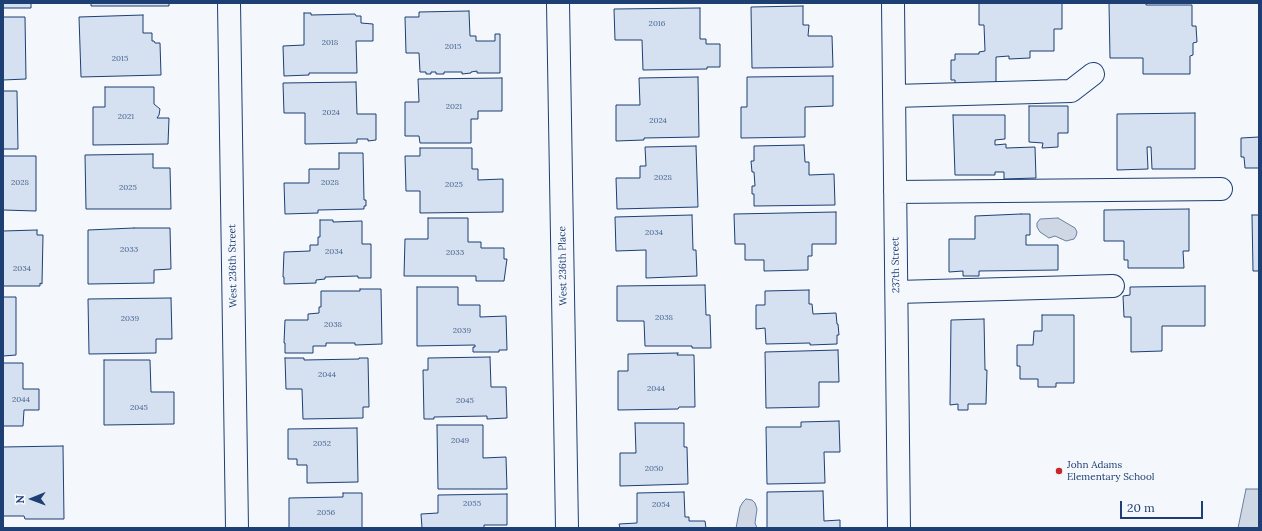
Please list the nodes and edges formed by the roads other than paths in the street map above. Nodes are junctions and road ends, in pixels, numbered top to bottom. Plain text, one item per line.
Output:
1 (229, 3) edge
2 (558, 3) edge
3 (893, 3) edge
4 (1093, 74) dead end
5 (894, 96) junction
6 (1221, 189) dead end
7 (895, 192) junction
8 (1113, 286) dead end
9 (896, 292) junction
10 (236, 528) edge
11 (567, 528) edge
12 (899, 528) edge

1 - 10 street, West 236th Street
2 - 11 street, West 236th Place
3 - 5 street, 237th Street
4 - 5 street
5 - 7 street, 237th Street
6 - 7 street
7 - 9 street, 237th Street
8 - 9 street
9 - 12 street, 237th Street

